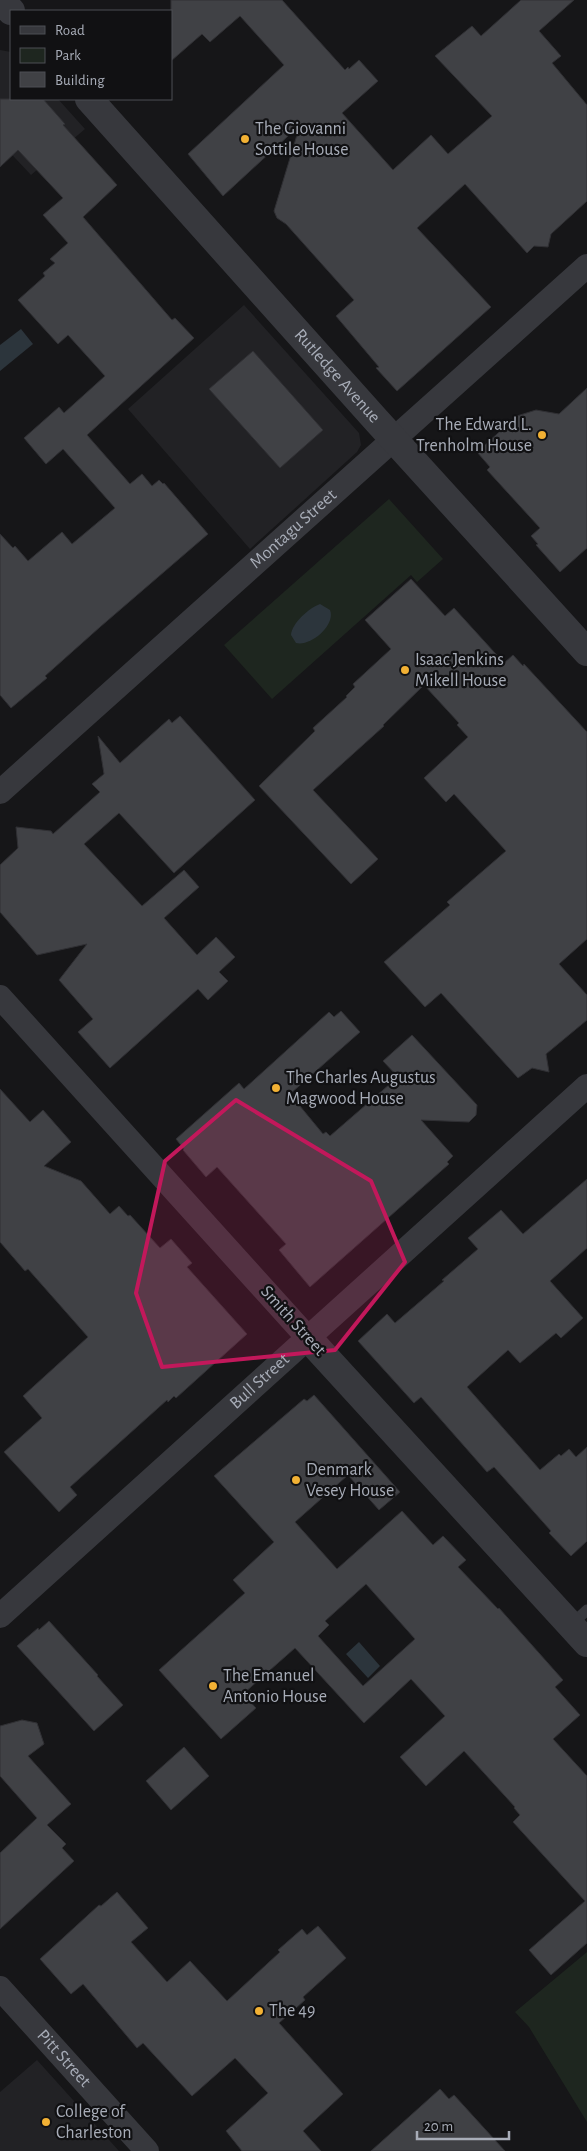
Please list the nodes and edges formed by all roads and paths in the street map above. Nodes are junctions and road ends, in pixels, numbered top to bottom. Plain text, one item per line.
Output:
1 (90, 100) edge
2 (587, 266) edge
3 (394, 440) junction
4 (587, 652) edge
5 (0, 792) edge
6 (0, 997) edge
7 (587, 1086) edge
8 (308, 1338) junction
9 (0, 1616) edge
10 (582, 1626) edge
11 (0, 1988) edge
12 (147, 2151) edge

1 - 3 street, Rutledge Avenue
2 - 3 street, Montagu Street
3 - 4 street, Rutledge Avenue
3 - 5 street, Montagu Street
6 - 8 street, Smith Street
7 - 8 street, Bull Street
8 - 9 street, Bull Street
8 - 10 street, Smith Street
11 - 12 street, Pitt Street

